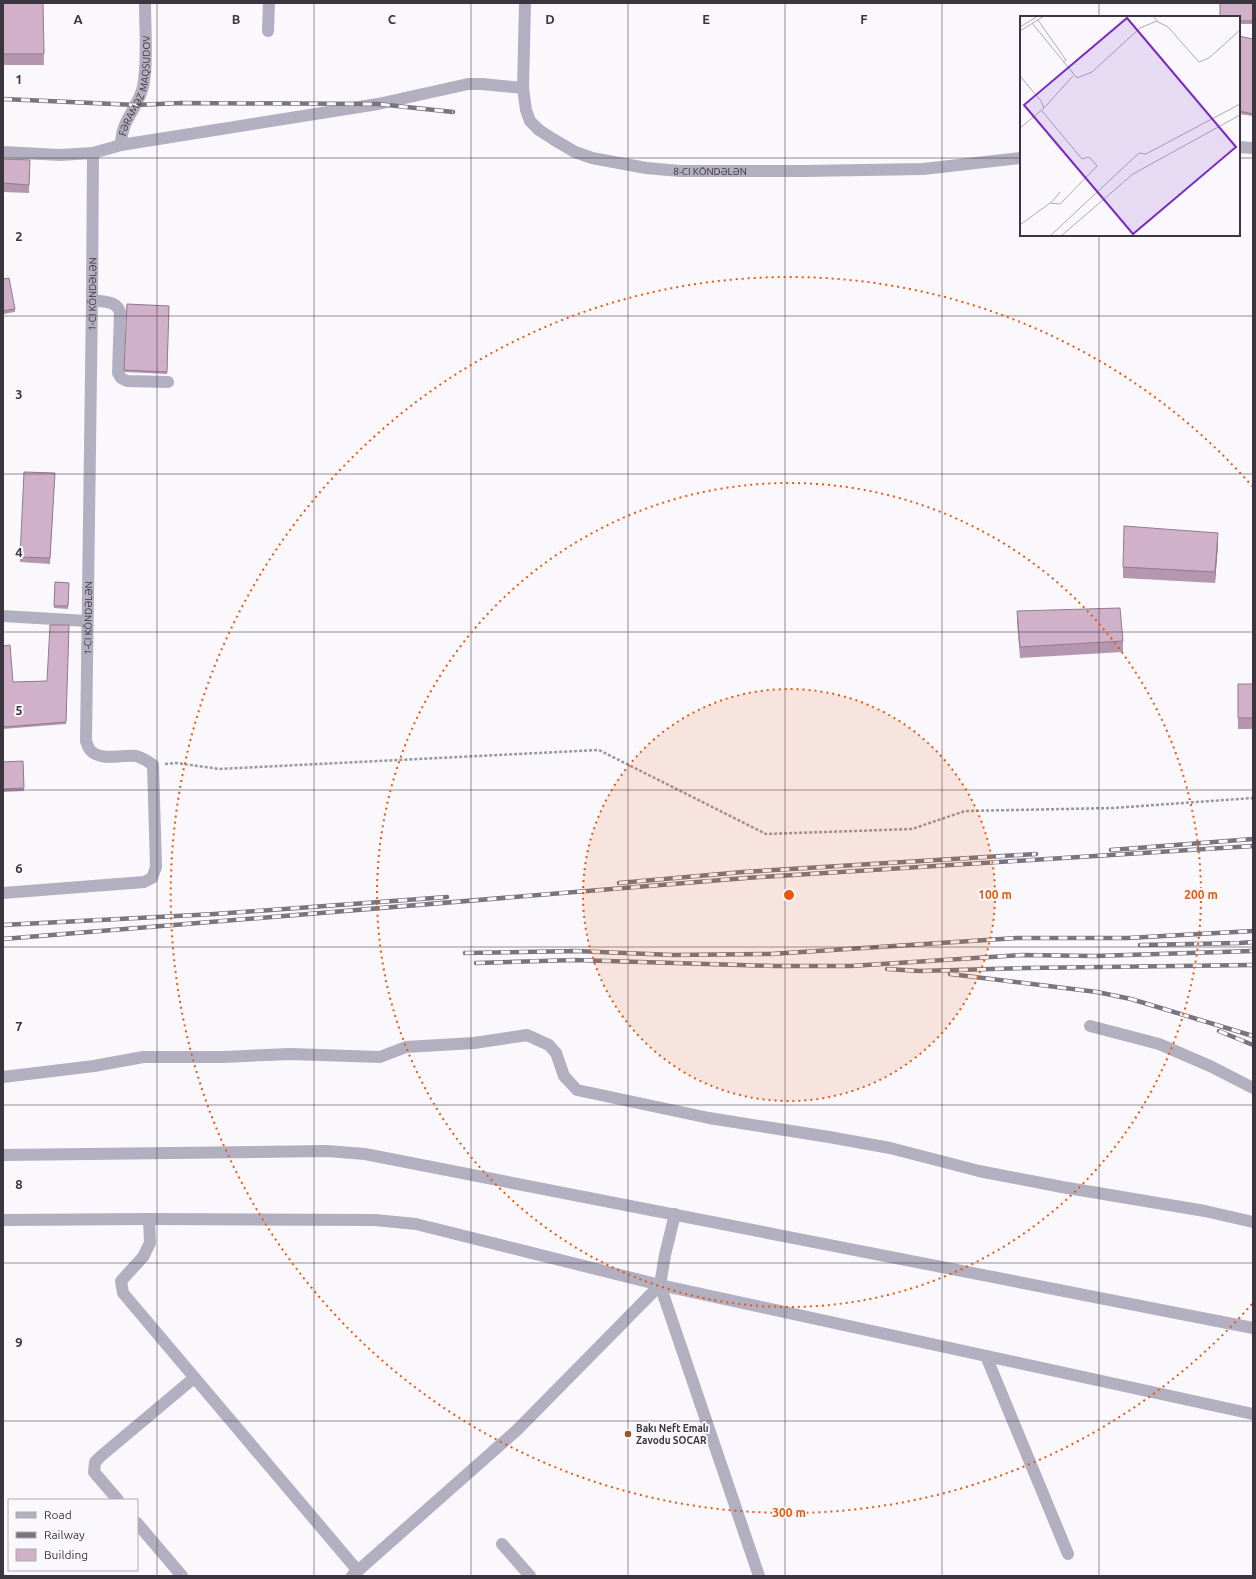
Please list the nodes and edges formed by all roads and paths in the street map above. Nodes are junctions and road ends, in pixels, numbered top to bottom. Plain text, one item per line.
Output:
1 (145, 3) edge
2 (269, 3) edge
3 (525, 3) edge
4 (268, 31) dead end
5 (523, 88) junction
6 (121, 145) junction
7 (1240, 147) edge
8 (1253, 148) edge
9 (3, 152) edge
10 (93, 154) junction
11 (1020, 158) edge
12 (92, 300) junction
13 (168, 382) dead end
14 (3, 616) edge
15 (88, 621) junction
16 (153, 765) junction
17 (1253, 798) edge
18 (3, 893) edge
19 (1090, 1026) dead end
20 (3, 1077) edge
21 (1253, 1088) edge
22 (3, 1155) edge
23 (675, 1214) junction
24 (150, 1219) junction
25 (3, 1220) edge
26 (1253, 1222) edge
27 (660, 1285) junction
28 (1253, 1328) edge
29 (986, 1356) junction
30 (194, 1378) junction
31 (1253, 1414) edge
32 (117, 1499) edge
33 (138, 1524) edge
34 (502, 1544) dead end
35 (1068, 1554) dead end
36 (355, 1574) edge
37 (182, 1576) edge
38 (530, 1576) edge
39 (759, 1576) edge

1 - 6 street, FƏRAMƏZ MAQSUDOV
2 - 4 street
3 - 5 street, 8-CI KÖNDƏLƏN
5 - 6 street
5 - 11 street, 8-CI KÖNDƏLƏN
6 - 10 street, FƏRAMƏZ MAQSUDOV
7 - 8 street
9 - 10 street, FƏRAMƏZ MAQSUDOV
10 - 12 street, 1-CI KÖNDƏLƏN
12 - 13 street
12 - 15 street, 1-CI KÖNDƏLƏN
14 - 15 street
15 - 16 street, 1-CI KÖNDƏLƏN
16 - 17 path
16 - 18 street
19 - 21 street
20 - 26 street
22 - 23 street
23 - 27 street
23 - 28 street
24 - 25 street
24 - 27 street
24 - 30 street
27 - 29 street
27 - 36 street
27 - 39 street
29 - 31 street
29 - 35 street
30 - 32 street
30 - 36 street
33 - 37 street
34 - 38 street

